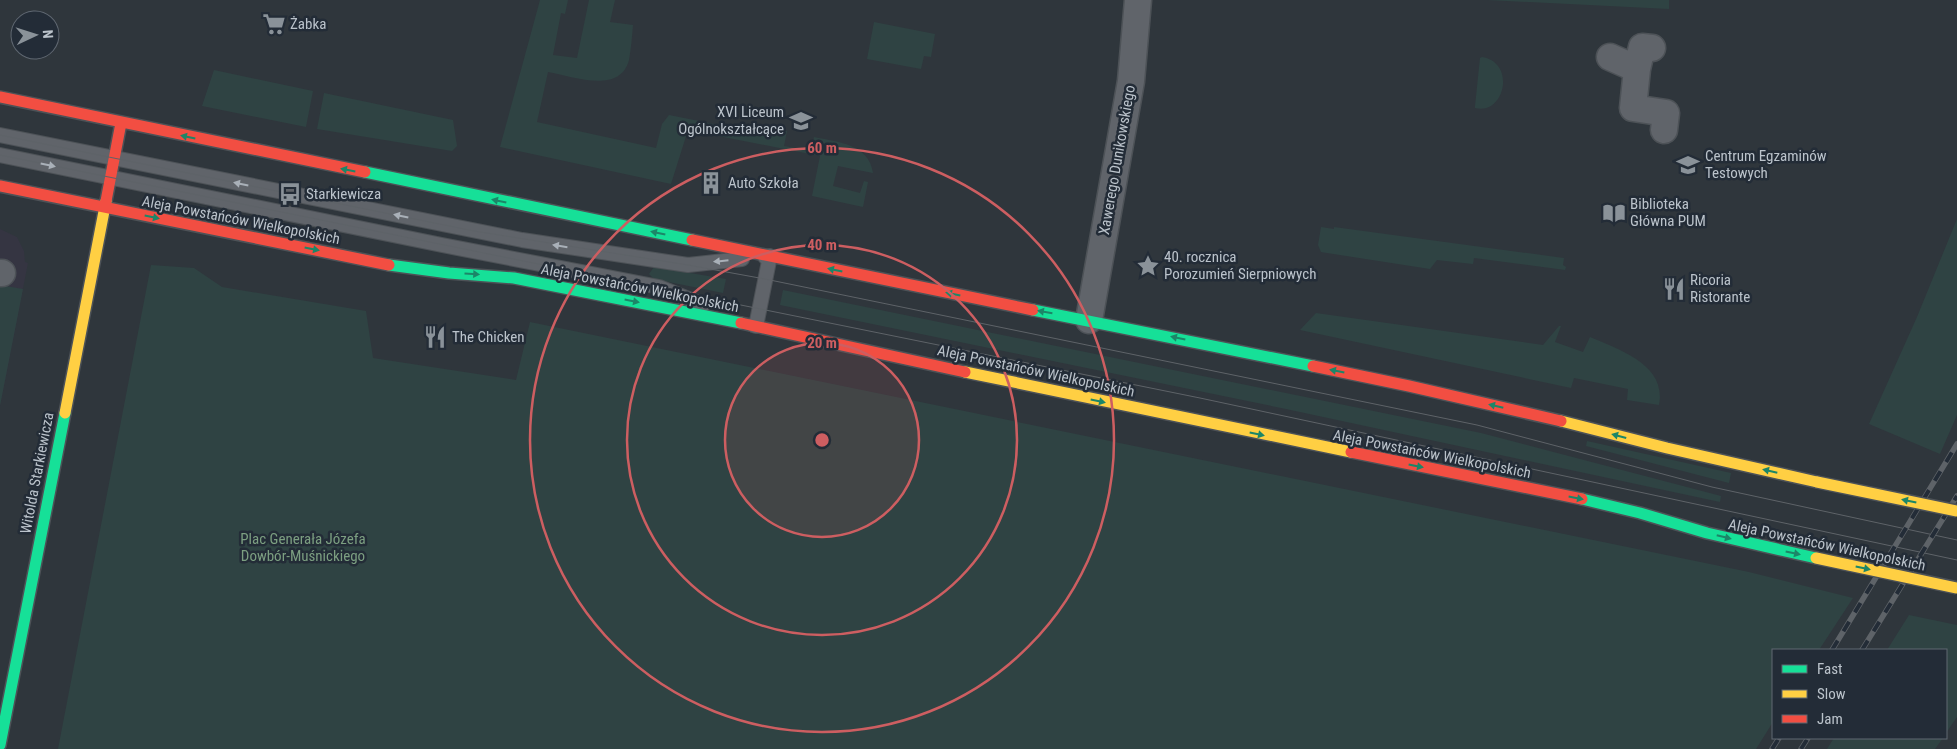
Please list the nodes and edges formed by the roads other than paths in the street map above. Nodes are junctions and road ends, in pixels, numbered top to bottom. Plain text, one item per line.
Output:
1 (1138, 0) edge
2 (1610, 57) dead end
3 (0, 97) edge
4 (121, 123) junction
5 (1664, 130) dead end
6 (0, 134) edge
7 (0, 155) edge
8 (114, 158) junction
9 (110, 178) junction
10 (0, 186) edge
11 (104, 208) junction
12 (770, 256) junction
13 (1089, 320) junction
14 (756, 326) junction
15 (1957, 511) edge
16 (1957, 588) edge
17 (0, 744) edge

1 - 13 street, Xawerego Dunikowskiego
2 - 5 street
3 - 4 street
4 - 8 street
12 -> 4 street
6 - 8 lane
7 -> 9 lane
8 - 9 street
12 -> 8 lane
9 - 11 street
9 - 14 lane
10 - 11 street, Aleja Powstańców Wielkopolskich
11 -> 14 street, Aleja Powstańców Wielkopolskich
11 - 17 street, Witolda Starkiewicza
13 -> 12 street
12 - 14 lane
15 -> 13 street, bridge
14 -> 16 street, Aleja Powstańców Wielkopolskich, bridge

